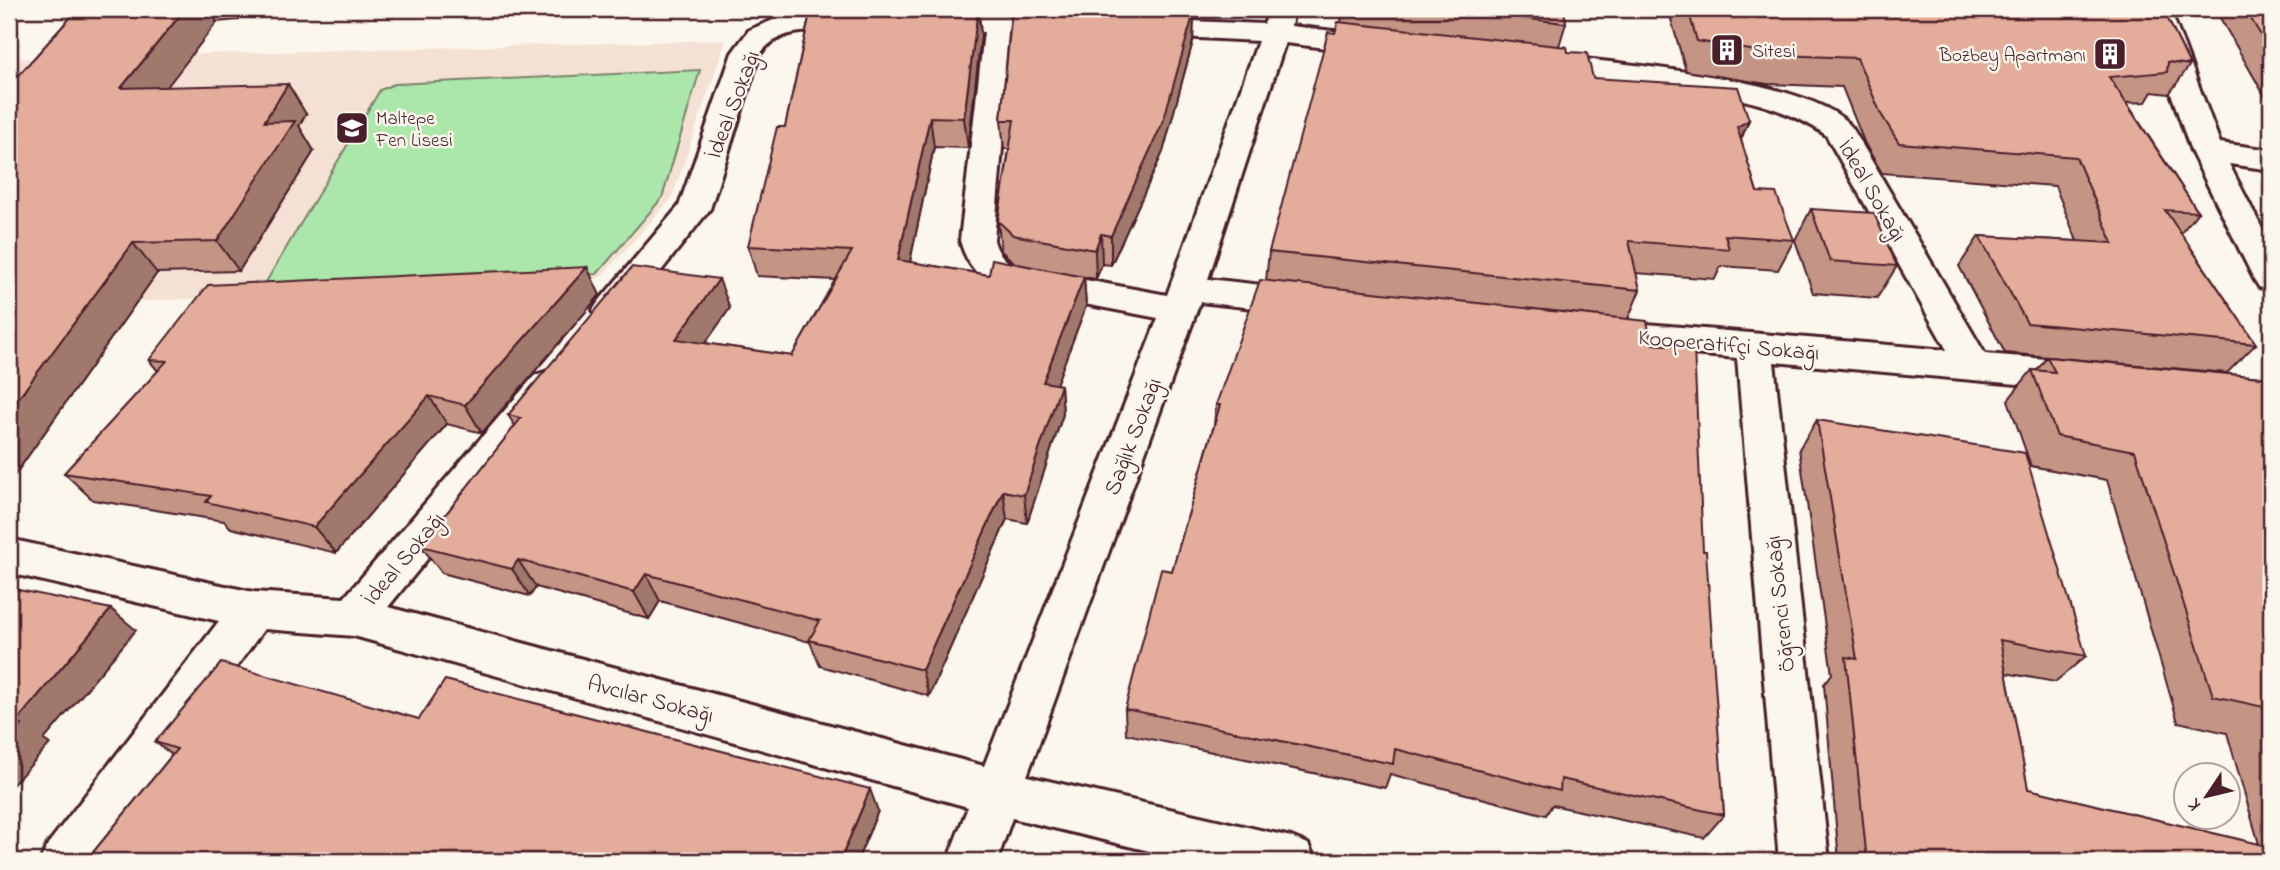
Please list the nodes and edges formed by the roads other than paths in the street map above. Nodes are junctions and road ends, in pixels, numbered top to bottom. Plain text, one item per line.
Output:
1 (2156, 9) edge
2 (1278, 21) edge
3 (999, 23) junction
4 (1410, 49) edge
5 (1506, 60) edge
6 (2207, 151) junction
7 (2271, 160) edge
8 (2271, 279) edge
9 (1183, 300) junction
10 (1338, 305) edge
11 (1570, 330) edge
12 (592, 332) edge
13 (1754, 346) junction
14 (566, 364) edge
15 (1974, 366) junction
16 (2123, 380) edge
17 (9, 556) edge
18 (253, 610) junction
19 (354, 617) junction
20 (997, 792) junction
21 (65, 861) edge
22 (972, 861) edge
23 (1291, 861) edge
24 (1804, 861) edge

1 - 6 street
2 - 3 street, İdeal Sokağı
2 - 4 street, İdeal Sokağı
2 - 9 street, Sağlık Sokağı
3 - 9 street
3 - 12 street, İdeal Sokağı
5 - 15 street, İdeal Sokağı
6 - 7 street
6 - 8 street
9 - 10 street
9 - 20 street, Sağlık Sokağı
11 - 13 street, Kooperatifçi Sokağı
13 - 15 street, Kooperatifçi Sokağı
13 - 24 street, Öğrenci Sokağı
14 - 19 street, İdeal Sokağı
15 - 16 street, Kooperatifçi Sokağı
17 - 18 street, Avcılar Sokağı
18 - 19 street, Avcılar Sokağı
18 - 21 street
19 - 20 street, Avcılar Sokağı
20 - 22 street, Sağlık Sokağı
20 - 23 street, Avcılar Sokağı

